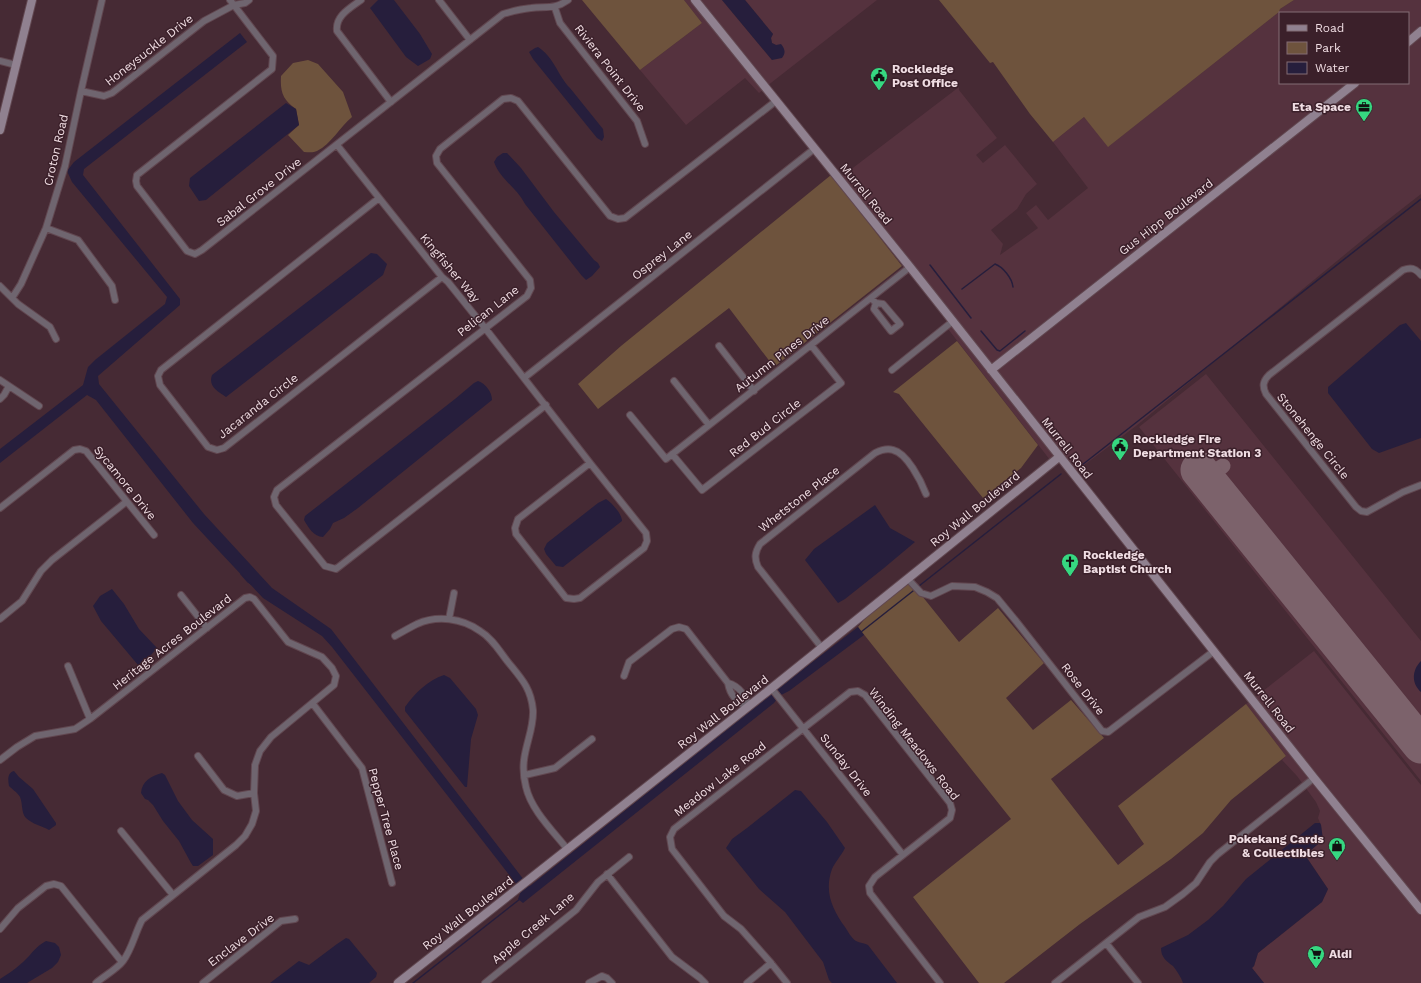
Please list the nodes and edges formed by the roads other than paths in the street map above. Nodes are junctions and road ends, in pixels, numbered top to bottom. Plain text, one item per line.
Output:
1 (32, 0) edge
2 (102, 0) edge
3 (249, 0) edge
4 (361, 0) edge
5 (439, 0) edge
6 (568, 0) edge
7 (695, 0) edge
8 (232, 2) edge
9 (555, 8) junction
10 (1421, 32) edge
11 (470, 40) junction
12 (1409, 41) edge
13 (0, 61) edge
14 (16, 65) junction
15 (1355, 84) edge
16 (81, 91) junction
17 (776, 100) junction
18 (390, 102) junction
19 (0, 130) edge
20 (645, 144) dead end
21 (337, 145) junction
22 (814, 149) junction
23 (379, 198) junction
24 (46, 228) junction
25 (910, 267) junction
26 (1421, 274) edge
27 (442, 277) junction
28 (0, 286) edge
29 (12, 298) junction
30 (115, 300) dead end
31 (874, 300) junction
32 (953, 321) junction
33 (485, 328) junction
34 (56, 339) dead end
35 (811, 345) junction
36 (719, 346) dead end
37 (892, 370) dead end
38 (991, 370) junction
39 (524, 378) junction
40 (0, 380) edge
41 (674, 381) dead end
42 (9, 386) junction
43 (754, 391) junction
44 (0, 399) edge
45 (546, 405) junction
46 (39, 406) dead end
47 (630, 414) dead end
48 (709, 425) junction
49 (672, 454) junction
50 (1059, 456) junction
51 (590, 463) junction
52 (1421, 485) edge
53 (926, 494) dead end
54 (126, 502) junction
55 (0, 508) edge
56 (154, 535) dead end
57 (908, 579) junction
58 (454, 593) dead end
59 (181, 595) dead end
60 (0, 619) edge
61 (450, 619) junction
62 (207, 628) junction
63 (395, 636) dead end
64 (822, 648) junction
65 (1214, 651) junction
66 (68, 666) dead end
67 (624, 676) dead end
68 (772, 688) junction
69 (313, 704) junction
70 (749, 707) junction
71 (90, 719) junction
72 (804, 729) junction
73 (592, 739) dead end
74 (198, 756) dead end
75 (0, 760) edge
76 (524, 775) junction
77 (1314, 778) junction
78 (254, 793) junction
79 (121, 831) dead end
80 (568, 850) junction
81 (903, 855) junction
82 (629, 857) dead end
83 (607, 874) junction
84 (392, 883) dead end
85 (173, 895) junction
86 (1421, 910) edge
87 (295, 919) dead end
88 (0, 929) edge
89 (1106, 943) junction
90 (122, 962) junction
91 (771, 963) junction
92 (96, 983) edge
93 (203, 983) edge
94 (398, 983) edge
95 (485, 983) edge
96 (589, 983) edge
97 (612, 983) edge
98 (705, 983) edge
99 (747, 983) edge
100 (787, 983) edge
101 (940, 983) edge
102 (1055, 983) edge
103 (1138, 983) edge

1 - 14 street
2 - 16 street, Croton Road
3 - 8 street, Honeysuckle Drive
4 - 18 street
5 - 11 street
6 - 9 street
7 - 17 street, Murrell Road
8 - 16 street, Honeysuckle Drive
8 - 21 street, Sabal Grove Drive
9 - 11 street, Sabal Grove Drive
9 - 20 street, Riviera Point Drive
10 - 12 street
11 - 18 street, Sabal Grove Drive
13 - 14 street
14 - 19 street
15 - 38 street, Gus Hipp Boulevard
16 - 24 street, Croton Road
17 - 22 street, Murrell Road
17 - 33 street, Pelican Lane
18 - 21 street, Sabal Grove Drive
21 - 23 street, Kingfisher Way
22 - 25 street, Murrell Road
22 - 39 street, Osprey Lane
23 - 27 street, Kingfisher Way
23 - 27 street, Jacaranda Circle
24 - 29 street, Croton Road
24 - 30 street
25 - 31 street, Autumn Pines Drive
25 - 32 street, Murrell Road
26 - 52 street, Stonehenge Circle
27 - 33 street, Kingfisher Way
28 - 29 street
29 - 34 street
31 - 31 street
31 - 35 street, Autumn Pines Drive
32 - 37 street
32 - 38 street, Murrell Road
33 - 39 street, Kingfisher Way
33 - 45 street, Pelican Lane
35 - 43 street, Autumn Pines Drive
35 - 49 street, Red Bud Circle
36 - 43 street
38 - 50 street, Murrell Road
39 - 45 street, Kingfisher Way
40 - 42 street
41 - 48 street
42 - 44 street
42 - 46 street
43 - 48 street, Autumn Pines Drive
45 - 51 street, Kingfisher Way
47 - 49 street, Autumn Pines Drive
48 - 49 street, Autumn Pines Drive
50 - 57 street, Roy Wall Boulevard
50 - 65 street, Murrell Road
51 - 51 street, Kingfisher Way
53 - 64 street, Whetstone Place
54 - 55 street, Sycamore Drive
54 - 56 street, Sycamore Drive
54 - 60 street
57 - 64 street, Roy Wall Boulevard
57 - 65 street, Rose Drive
58 - 61 street
59 - 62 street
61 - 63 street
61 - 76 street
62 - 69 street, Heritage Acres Boulevard
62 - 71 street, Heritage Acres Boulevard
64 - 68 street, Roy Wall Boulevard
65 - 77 street, Murrell Road
66 - 71 street
67 - 70 street
68 - 70 street, Roy Wall Boulevard
68 - 72 street, Sunday Drive
69 - 78 street, Heritage Acres Boulevard
69 - 84 street, Pepper Tree Place
70 - 80 street, Roy Wall Boulevard
71 - 75 street, Heritage Acres Boulevard
72 - 81 street, Sunday Drive
72 - 81 street, Winding Meadows Road
72 - 91 street, Meadow Lake Road
73 - 76 street
74 - 78 street
76 - 80 street
77 - 86 street, Murrell Road
77 - 89 street
78 - 85 street, Heritage Acres Boulevard
79 - 85 street
80 - 94 street, Roy Wall Boulevard
81 - 101 street, Winding Meadows Road
82 - 83 street, Apple Creek Lane
83 - 95 street, Apple Creek Lane
83 - 98 street
85 - 90 street, Heritage Acres Boulevard
87 - 93 street, Enclave Drive
88 - 90 street
89 - 102 street
89 - 103 street
90 - 92 street, Heritage Acres Boulevard
91 - 99 street
91 - 100 street, Meadow Lake Road
96 - 97 street

